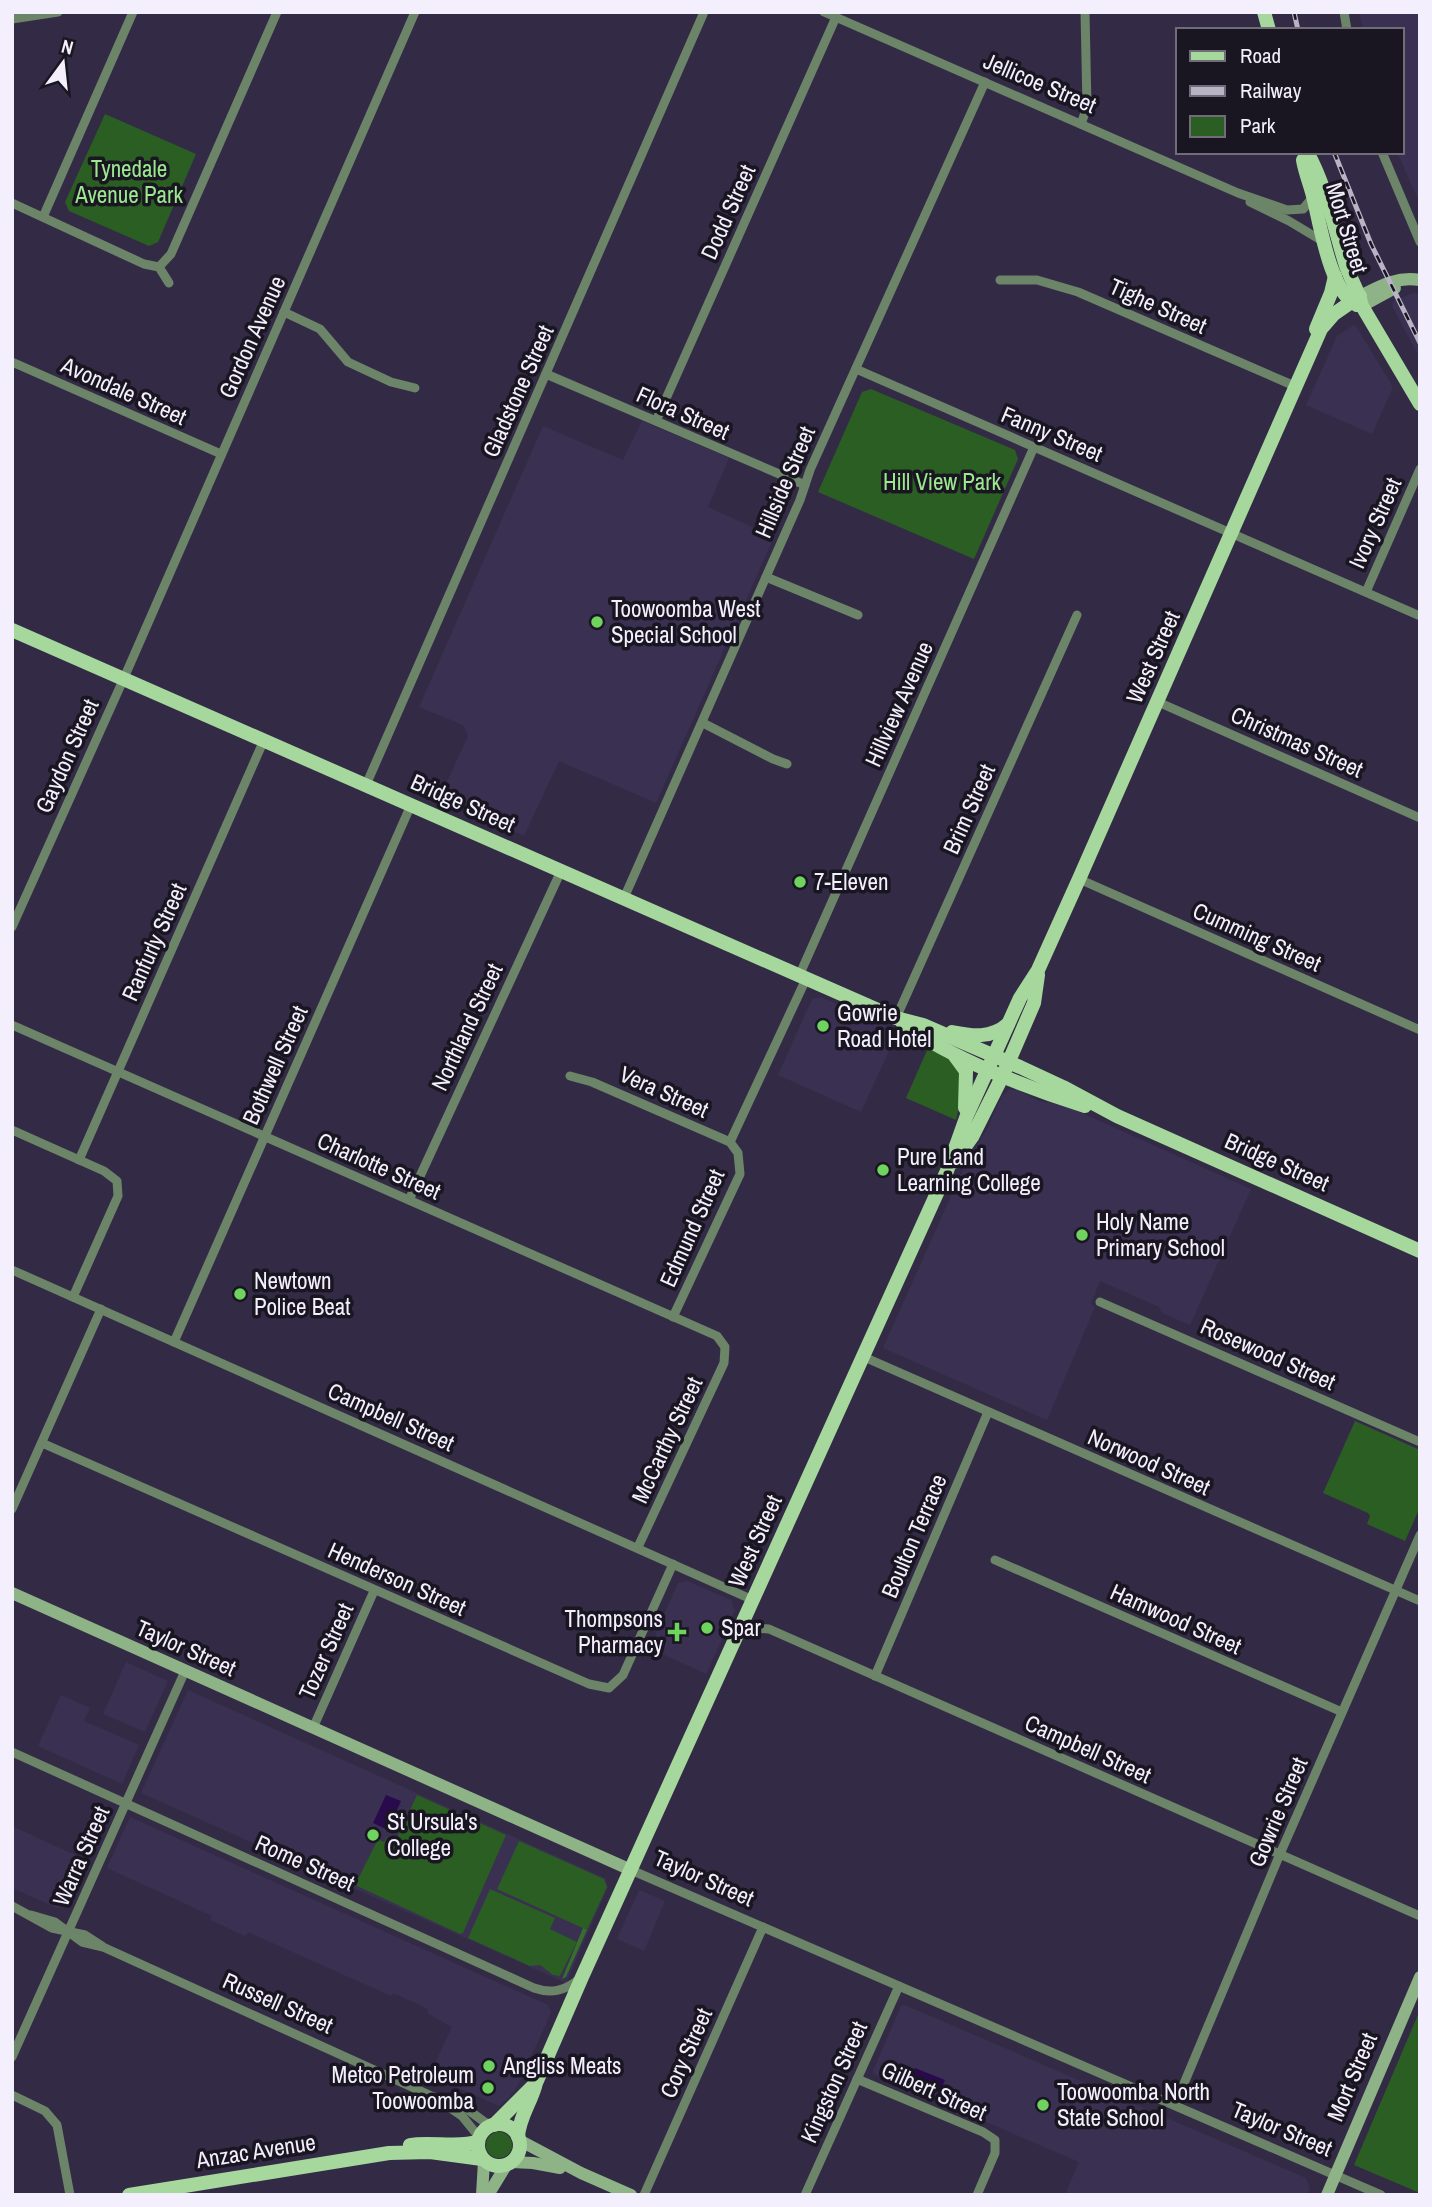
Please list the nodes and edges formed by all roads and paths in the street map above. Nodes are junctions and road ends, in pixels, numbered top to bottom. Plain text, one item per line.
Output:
1 (58, 12) edge
2 (133, 12) edge
3 (277, 12) edge
4 (415, 12) edge
5 (704, 12) edge
6 (824, 12) edge
7 (1085, 12) edge
8 (836, 17) junction
9 (12, 19) edge
10 (985, 82) junction
11 (1081, 124) junction
12 (1302, 154) edge
13 (1308, 154) edge
14 (1383, 154) edge
15 (1238, 193) junction
16 (1313, 197) junction
17 (12, 204) edge
18 (43, 217) junction
19 (1324, 242) junction
20 (1420, 242) edge
21 (159, 267) junction
22 (1335, 274) junction
23 (1000, 280) dead end
24 (1419, 280) edge
25 (169, 283) dead end
26 (1357, 301) junction
27 (284, 312) junction
28 (1313, 347) junction
29 (12, 362) edge
30 (1308, 363) junction
31 (856, 369) junction
32 (546, 374) junction
33 (1297, 387) junction
34 (415, 388) dead end
35 (1420, 404) edge
36 (656, 421) junction
37 (1034, 447) junction
38 (221, 454) junction
39 (1420, 469) edge
40 (805, 485) junction
41 (1233, 533) junction
42 (766, 577) junction
43 (1366, 592) junction
44 (858, 615) dead end
45 (1077, 615) dead end
46 (1420, 616) edge
47 (12, 630) edge
48 (124, 678) junction
49 (1158, 702) junction
50 (703, 723) junction
51 (264, 740) junction
52 (786, 764) dead end
53 (366, 785) junction
54 (411, 805) junction
55 (1420, 818) edge
56 (561, 871) junction
57 (1079, 879) junction
58 (624, 898) junction
59 (12, 927) edge
60 (1038, 970) junction
61 (803, 977) junction
62 (896, 1018) junction
63 (1008, 1024) junction
64 (12, 1025) edge
65 (923, 1025) junction
66 (1420, 1030) edge
67 (951, 1053) junction
68 (998, 1066) junction
69 (118, 1072) junction
70 (569, 1076) dead end
71 (12, 1130) edge
72 (959, 1133) junction
73 (264, 1137) junction
74 (730, 1142) junction
75 (738, 1153) joint
76 (79, 1160) junction
77 (947, 1171) junction
78 (409, 1200) junction
79 (1420, 1251) edge
80 (12, 1270) edge
81 (73, 1297) junction
82 (1100, 1302) dead end
83 (101, 1309) junction
84 (673, 1317) junction
85 (174, 1342) junction
86 (725, 1348) joint
87 (864, 1357) junction
88 (988, 1412) junction
89 (1420, 1442) edge
90 (41, 1443) junction
91 (12, 1509) edge
92 (1420, 1535) edge
93 (638, 1547) junction
94 (995, 1560) dead end
95 (674, 1564) junction
96 (1395, 1590) junction
97 (374, 1591) junction
98 (12, 1593) edge
99 (753, 1600) junction
100 (1420, 1601) edge
101 (739, 1632) junction
102 (186, 1671) junction
103 (875, 1676) junction
104 (1342, 1712) junction
105 (313, 1728) junction
106 (12, 1752) edge
107 (126, 1803) junction
108 (1280, 1854) junction
109 (631, 1870) junction
110 (12, 1906) edge
111 (1420, 1916) edge
112 (762, 1927) junction
113 (68, 1932) junction
114 (582, 1977) junction
115 (1420, 1977) edge
116 (899, 1986) junction
117 (12, 2056) edge
118 (857, 2079) junction
119 (536, 2082) junction
120 (12, 2095) edge
121 (436, 2098) junction
122 (1175, 2105) junction
123 (492, 2125) junction
124 (519, 2138) junction
125 (478, 2139) junction
126 (389, 2153) junction
127 (483, 2160) junction
128 (509, 2163) junction
129 (581, 2173) junction
130 (1335, 2175) junction
131 (70, 2195) edge
132 (129, 2195) edge
133 (482, 2195) edge
134 (488, 2195) edge
135 (631, 2195) edge
136 (645, 2195) edge
137 (805, 2195) edge
138 (977, 2195) edge
139 (1327, 2195) edge
140 (1381, 2195) edge

1 - 9 street
2 - 18 street
3 - 21 street
4 - 27 street, Gordon Avenue
5 - 32 street, Gladstone Street
6 - 8 street, Jellicoe Street
7 - 11 street
8 - 10 street, Jellicoe Street
8 - 36 street, Dodd Street
10 - 11 street, Jellicoe Street
10 - 31 street, Hillside Street
11 - 15 street, Jellicoe Street
12 - 16 main road, Mort Street
13 - 26 main road, Mort Street
14 - 20 street
15 - 16 street, Jellicoe Street
15 - 19 street, Jellicoe Street
16 - 19 main road, Mort Street
17 - 18 street
18 - 21 street
19 - 22 main road, Mort Street
21 - 25 street
22 - 26 main road, Mort Street
22 - 28 main road
23 - 33 street, Tighe Street
24 - 26 street
26 - 28 main road, West Street
26 - 30 main road, West Street
26 - 35 main road, Mort Street
27 - 34 street
27 - 38 street, Gordon Avenue
28 - 30 main road, West Street
29 - 38 street, Avondale Street
30 - 33 main road, West Street
31 - 37 street, Fanny Street
31 - 40 street, Hillside Street
32 - 36 street, Flora Street
32 - 53 street, Gladstone Street
33 - 41 main road, West Street
36 - 40 street, Flora Street
37 - 41 street, Fanny Street
37 - 61 street, Hillview Avenue
38 - 48 street, Gordon Avenue
39 - 43 street, Ivory Street
40 - 42 street, Hillside Street
41 - 43 street, Fanny Street
41 - 49 main road, West Street
42 - 44 street
42 - 50 street, Hillside Street
43 - 46 street, Fanny Street
45 - 62 street, Brim Street
47 - 48 main road, Bridge Street
48 - 51 main road, Bridge Street
48 - 59 street, Gaydon Street
49 - 55 street, Christmas Street
49 - 57 main road, West Street
50 - 52 street
50 - 58 street, Hillside Street
51 - 53 main road, Bridge Street
51 - 69 street, Ranfurly Street
53 - 54 main road, Bridge Street
54 - 56 main road, Bridge Street
54 - 73 street, Bothwell Street
56 - 58 main road, Bridge Street
56 - 78 street, Northland Street
57 - 60 main road, West Street
57 - 66 street, Cumming Street
58 - 61 main road, Bridge Street
60 - 63 main road, West Street
60 - 68 main road, West Street
61 - 62 main road, Bridge Street
61 - 74 street, Edmund Street
62 - 65 main road, Bridge Street
62 - 67 main road, Bridge Street
63 - 65 main road
63 - 68 main road, West Street
64 - 69 street, Charlotte Street
65 - 68 main road, Bridge Street
67 - 68 main road, Bridge Street
67 - 72 main road
68 - 72 main road, West Street
68 - 77 main road, West Street
68 - 79 main road, Bridge Street
69 - 73 street, Charlotte Street
69 - 76 street, Ranfurly Street
70 - 74 street, Vera Street
71 - 76 street
72 - 77 main road, West Street
73 - 78 street, Charlotte Street
73 - 85 street, Bothwell Street
74 - 75 street, Vera Street
75 - 84 street, Edmund Street
76 - 81 street
77 - 87 main road, West Street
78 - 84 street, Charlotte Street
80 - 81 street, Campbell Street
81 - 83 street, Campbell Street
82 - 89 street, Rosewood Street
83 - 85 street, Campbell Street
83 - 90 street
84 - 86 street, Charlotte Street
85 - 93 street, Campbell Street
86 - 93 street, McCarthy Street
87 - 88 street, Norwood Street
87 - 99 main road, West Street
88 - 96 street, Norwood Street
88 - 103 street, Boulton Terrace
90 - 91 street
90 - 97 street, Henderson Street
92 - 96 street, Gowrie Street
93 - 95 street, Campbell Street
94 - 104 street, Hamwood Street
95 - 97 street, Henderson Street
95 - 99 street, Campbell Street
96 - 100 street, Norwood Street
96 - 104 street, Gowrie Street
97 - 105 street, Tozer Street
98 - 102 street, Taylor Street
99 - 101 main road, West Street
101 - 103 street, Campbell Street
101 - 109 main road, West Street
102 - 105 street, Taylor Street
102 - 107 street, Warra Street
103 - 108 street, Campbell Street
104 - 108 street, Gowrie Street
105 - 109 street, Taylor Street
106 - 107 street, Rome Street
107 - 113 street, Warra Street
107 - 114 street, Rome Street
108 - 111 street, Campbell Street
108 - 122 street, Gowrie Street
109 - 112 street, Taylor Street
109 - 114 main road, West Street
110 - 113 street, Russell Street
112 - 116 street, Taylor Street
112 - 136 street, Cory Street
113 - 117 street, Warra Street
113 - 121 street, Russell Street
114 - 119 main road, West Street
115 - 130 street, Mort Street
116 - 118 street, Kingston Street
116 - 122 street, Taylor Street
118 - 137 street, Kingston Street
118 - 138 street, Gilbert Street
119 - 123 main road, West Street
119 - 124 main road, West Street
120 - 131 street
121 - 123 street, Russell Street
121 - 125 street, Russell Street
122 - 130 street, Taylor Street
123 - 124 main road
123 - 125 main road
124 - 128 main road
124 - 129 street
125 - 126 main road, Anzac Avenue
125 - 127 main road
126 - 127 main road, Anzac Avenue
126 - 132 main road, Anzac Avenue
127 - 128 main road
127 - 133 street
128 - 129 street
128 - 134 street
129 - 135 street
130 - 139 street, Mort Street
130 - 140 street, Taylor Street

